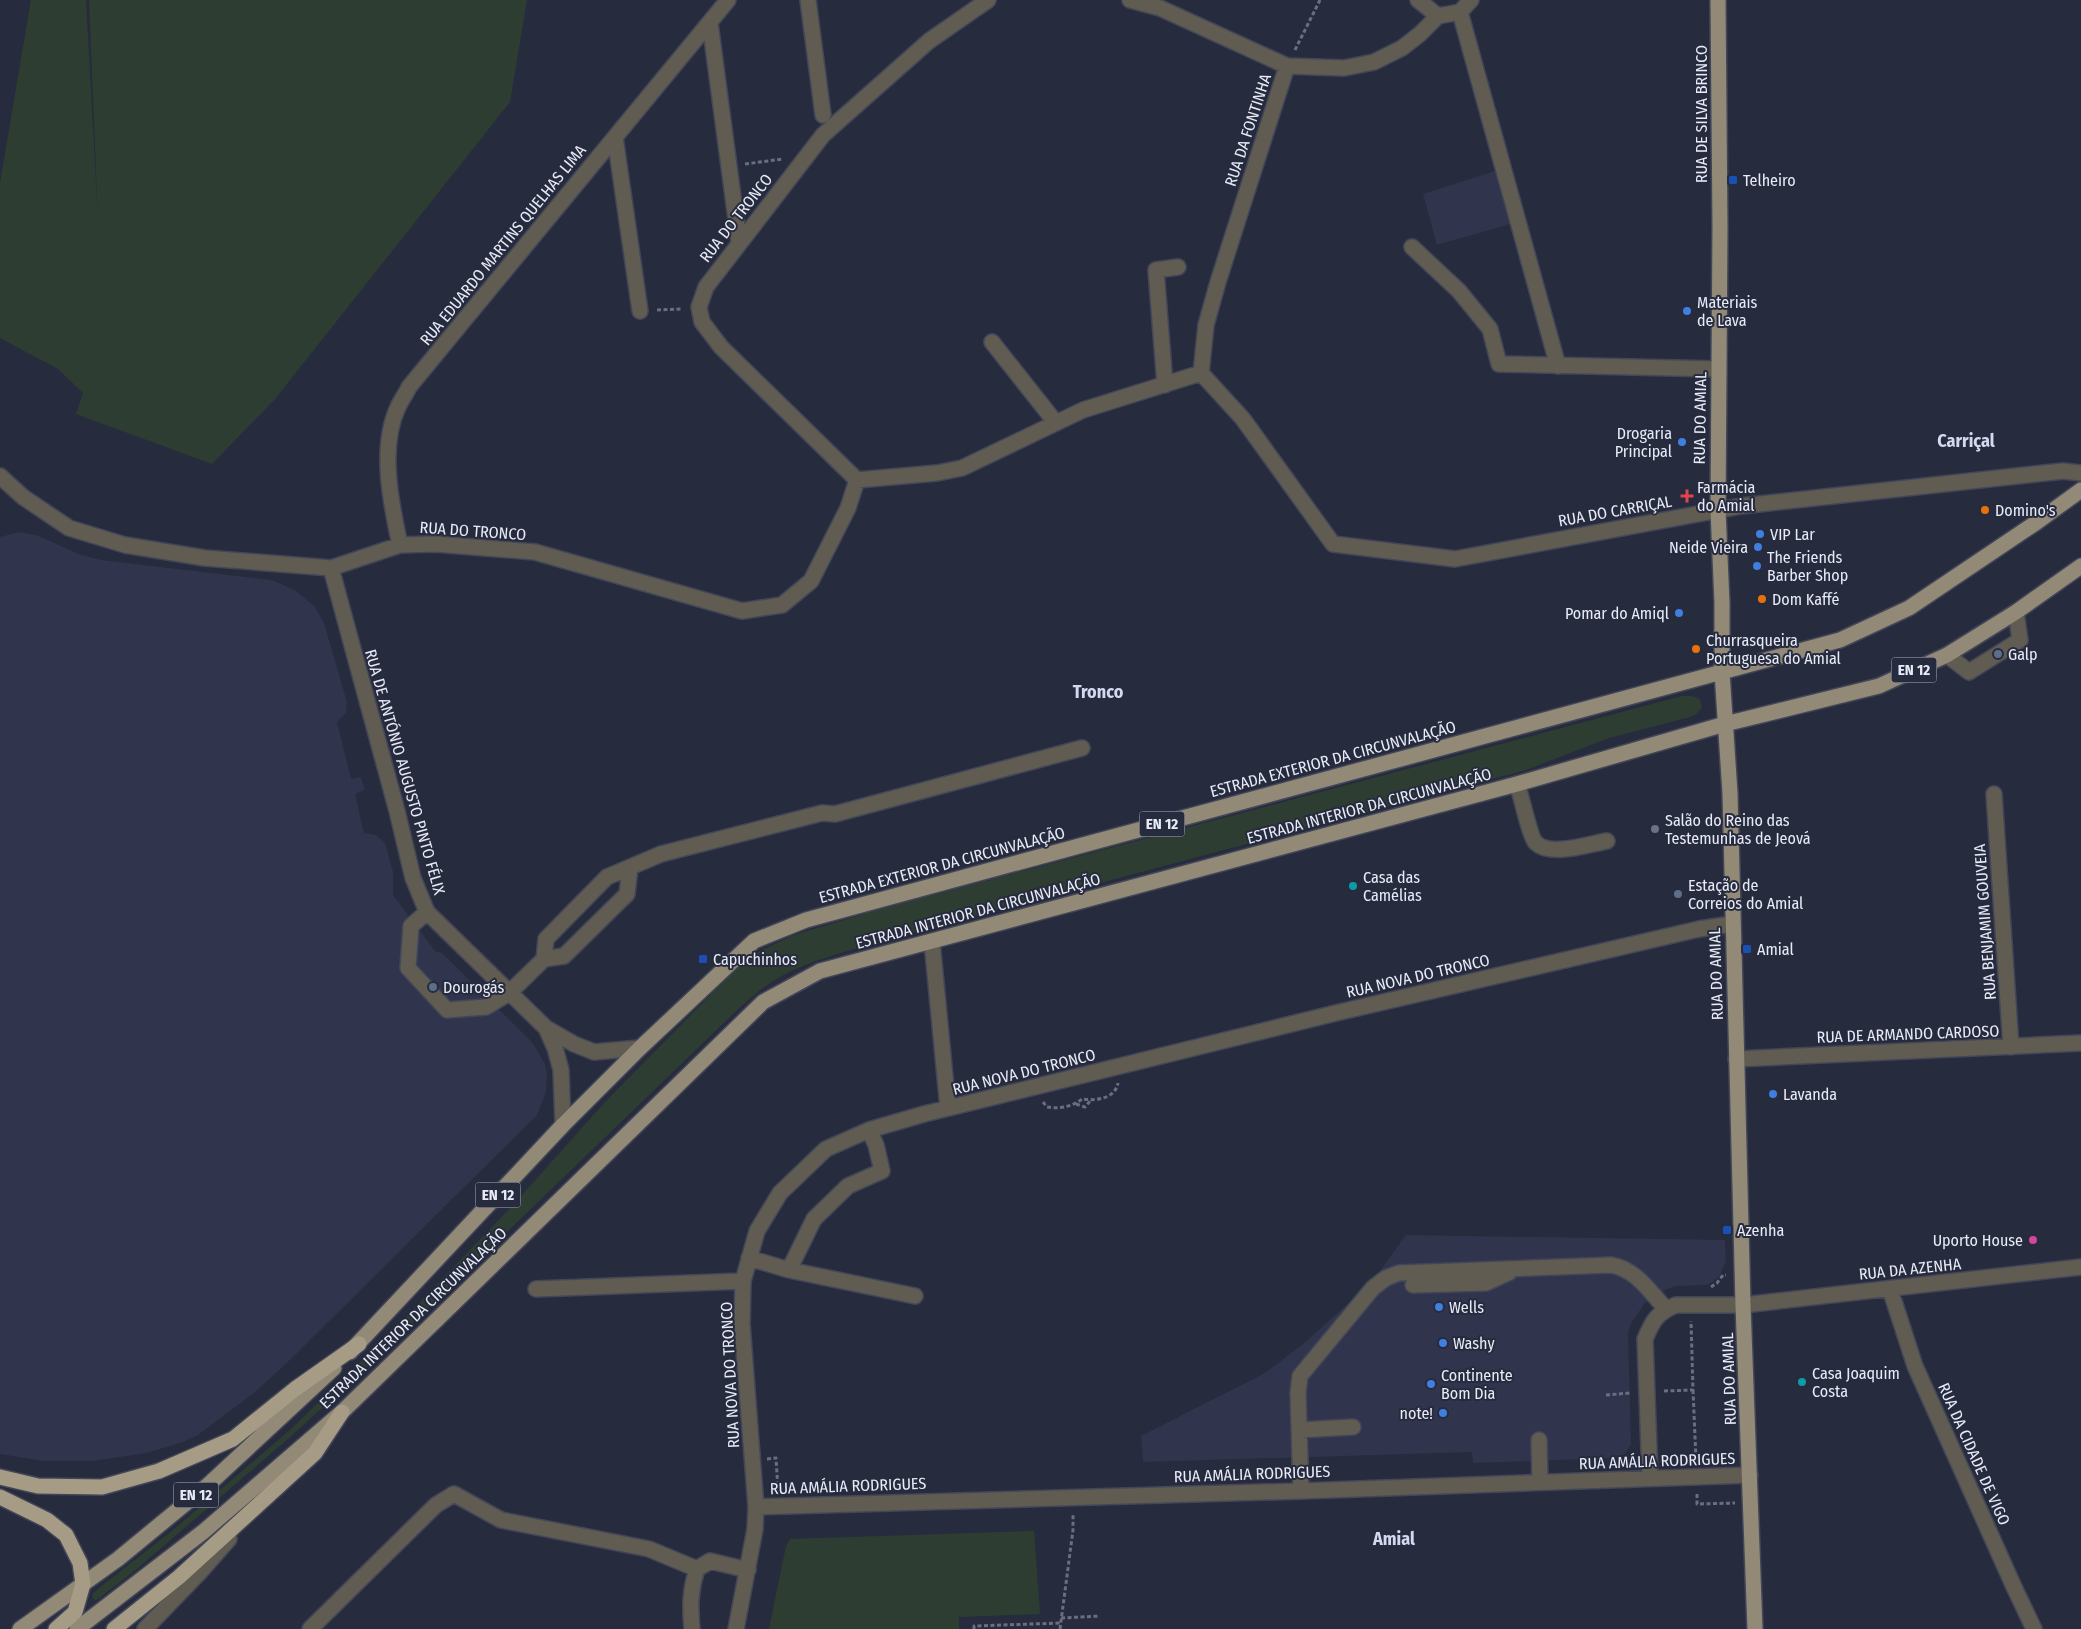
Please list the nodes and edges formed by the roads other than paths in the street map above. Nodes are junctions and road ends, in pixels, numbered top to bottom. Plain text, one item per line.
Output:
1 (728, 0) edge
2 (808, 0) edge
3 (988, 0) edge
4 (1130, 0) edge
5 (1418, 0) edge
6 (1472, 0) edge
7 (1718, 0) edge
8 (1460, 12) junction
9 (1438, 16) junction
10 (710, 23) junction
11 (1287, 66) junction
12 (823, 115) dead end
13 (615, 137) junction
14 (1720, 227) joint
15 (739, 242) junction
16 (1412, 247) dead end
17 (1178, 267) dead end
18 (640, 311) road end
19 (992, 342) dead end
20 (1558, 366) junction
21 (1718, 369) junction
22 (1201, 373) junction
23 (1165, 385) junction
24 (1056, 423) junction
25 (2081, 473) edge
26 (857, 480) junction
27 (2, 482) edge
28 (2081, 490) edge
29 (1718, 510) junction
30 (400, 545) junction
31 (2081, 566) edge
32 (330, 568) junction
33 (2016, 612) junction
34 (1947, 655) junction
35 (1722, 672) junction
36 (1725, 724) junction
37 (1082, 748) dead end
38 (1518, 784) junction
39 (1994, 794) dead end
40 (1607, 841) dead end
41 (630, 868) junction
42 (427, 912) junction
43 (1732, 924) junction
44 (932, 942) junction
45 (544, 959) junction
46 (509, 993) junction
47 (546, 1028) junction
48 (2081, 1043) edge
49 (2011, 1047) junction
50 (640, 1048) junction
51 (1736, 1059) junction
52 (948, 1108) junction
53 (563, 1125) junction
54 (869, 1130) junction
55 (748, 1258) junction
56 (2081, 1268) edge
57 (1516, 1269) junction
58 (789, 1270) junction
59 (743, 1281) junction
60 (1413, 1285) dead end
61 (1890, 1288) junction
62 (536, 1289) dead end
63 (916, 1296) dead end
64 (1743, 1305) junction
65 (1666, 1309) junction
66 (359, 1344) junction
67 (342, 1412) junction
68 (1353, 1427) dead end
69 (1300, 1430) junction
70 (1540, 1440) dead end
71 (1750, 1475) junction
72 (0, 1477) edge
73 (1650, 1478) junction
74 (1540, 1482) junction
75 (1301, 1490) junction
76 (0, 1497) edge
77 (756, 1506) junction
78 (251, 1513) junction
79 (697, 1569) junction
80 (748, 1570) junction
81 (83, 1584) junction
82 (20, 1629) edge
83 (56, 1629) edge
84 (77, 1629) edge
85 (114, 1629) edge
86 (145, 1629) edge
87 (310, 1629) edge
88 (692, 1629) edge
89 (736, 1629) edge
90 (1754, 1629) edge
91 (2034, 1629) edge

1 - 10 street, RUA EDUARDO MARTINS QUELHAS LIMA
2 - 12 street
3 - 15 street, RUA DO TRONCO
4 - 11 street, RUA DA FONTINHA
5 - 9 street
6 - 8 street
7 - 14 main road, RUA DE SILVA BRINCO
8 - 9 street
8 - 20 street
9 - 11 street
10 - 13 street, RUA EDUARDO MARTINS QUELHAS LIMA
10 - 15 street
11 - 22 street, RUA DA FONTINHA
13 - 18 street
13 - 30 street, RUA EDUARDO MARTINS QUELHAS LIMA
14 - 21 main road, RUA DO AMIAL
15 - 26 street, RUA DO TRONCO
16 - 20 street
17 - 23 street
19 - 24 street
20 - 21 street
21 - 29 main road, RUA DO AMIAL
22 - 23 street
22 - 29 street, RUA DO CARRIÇAL
23 - 24 street
24 - 26 street
25 - 29 street, RUA DO CARRIÇAL
26 - 30 street, RUA DO TRONCO
27 - 32 street, RUA DO TRONCO
28 - 35 main road, ESTRADA EXTERIOR DA CIRCUNVALAÇÃO / EN 12
29 - 35 main road, RUA DO AMIAL
30 - 32 street, RUA DO TRONCO
31 - 33 main road, ESTRADA INTERIOR DA CIRCUNVALAÇÃO / EN 12
32 - 42 street, RUA DE ANTÓNIO AUGUSTO PINTO FÉLIX
33 - 34 main road, ESTRADA INTERIOR DA CIRCUNVALAÇÃO / EN 12
33 - 34 street
34 - 36 main road, ESTRADA INTERIOR DA CIRCUNVALAÇÃO / EN 12
35 - 36 main road, RUA DO AMIAL
35 - 50 main road, ESTRADA EXTERIOR DA CIRCUNVALAÇÃO / EN 12
36 - 38 main road, ESTRADA INTERIOR DA CIRCUNVALAÇÃO / EN 12
36 - 43 main road, RUA DO AMIAL
37 - 41 street
38 - 40 street
38 - 44 main road, ESTRADA INTERIOR DA CIRCUNVALAÇÃO / EN 12
39 - 49 street, RUA BENJAMIM GOUVEIA
41 - 45 street
41 - 45 street
42 - 46 street, RUA DE ANTÓNIO AUGUSTO PINTO FÉLIX
42 - 46 street
43 - 51 main road, RUA DO AMIAL
43 - 52 street, RUA NOVA DO TRONCO
44 - 52 street
44 - 67 main road, ESTRADA INTERIOR DA CIRCUNVALAÇÃO / EN 12
45 - 46 street
46 - 47 street, RUA DE ANTÓNIO AUGUSTO PINTO FÉLIX
47 - 50 street, RUA DE ANTÓNIO AUGUSTO PINTO FÉLIX
47 - 53 street, RUA DE ANTÓNIO AUGUSTO PINTO FÉLIX
48 - 49 street, RUA DE ARMANDO CARDOSO
49 - 51 street, RUA DE ARMANDO CARDOSO
50 - 53 main road, ESTRADA EXTERIOR DA CIRCUNVALAÇÃO / EN 12
51 - 64 main road, RUA DO AMIAL
52 - 54 street, RUA NOVA DO TRONCO
53 - 66 main road, ESTRADA EXTERIOR DA CIRCUNVALAÇÃO / EN 12
54 - 55 street, RUA NOVA DO TRONCO
54 - 58 street
55 - 58 street
55 - 59 street, RUA NOVA DO TRONCO
56 - 61 street, RUA DA AZENHA
57 - 60 street
57 - 65 street
57 - 69 street
58 - 63 street
59 - 62 street
59 - 77 street, RUA NOVA DO TRONCO
61 - 64 street, RUA DA AZENHA
61 - 91 street, RUA DA CIDADE DE VIGO
64 - 65 street, RUA DA AZENHA
64 - 71 main road, RUA DO AMIAL
65 - 73 street
66 - 72 highway
66 - 81 main road, ESTRADA EXTERIOR DA CIRCUNVALAÇÃO / EN 12
67 - 78 highway
67 - 84 main road, ESTRADA INTERIOR DA CIRCUNVALAÇÃO / EN 12
68 - 69 street
69 - 75 street
70 - 74 street
71 - 73 street, RUA AMÁLIA RODRIGUES
71 - 90 main road, RUA DO AMIAL
73 - 74 street, RUA AMÁLIA RODRIGUES
74 - 75 street, RUA AMÁLIA RODRIGUES
75 - 77 street, RUA AMÁLIA RODRIGUES
76 - 81 highway
77 - 80 street, RUA NOVA DO TRONCO
78 - 85 highway
78 - 86 street
79 - 80 street
79 - 87 street
79 - 88 street
80 - 89 street, RUA NOVA DO TRONCO
81 - 82 main road, ESTRADA EXTERIOR DA CIRCUNVALAÇÃO / EN 12
81 - 83 highway

